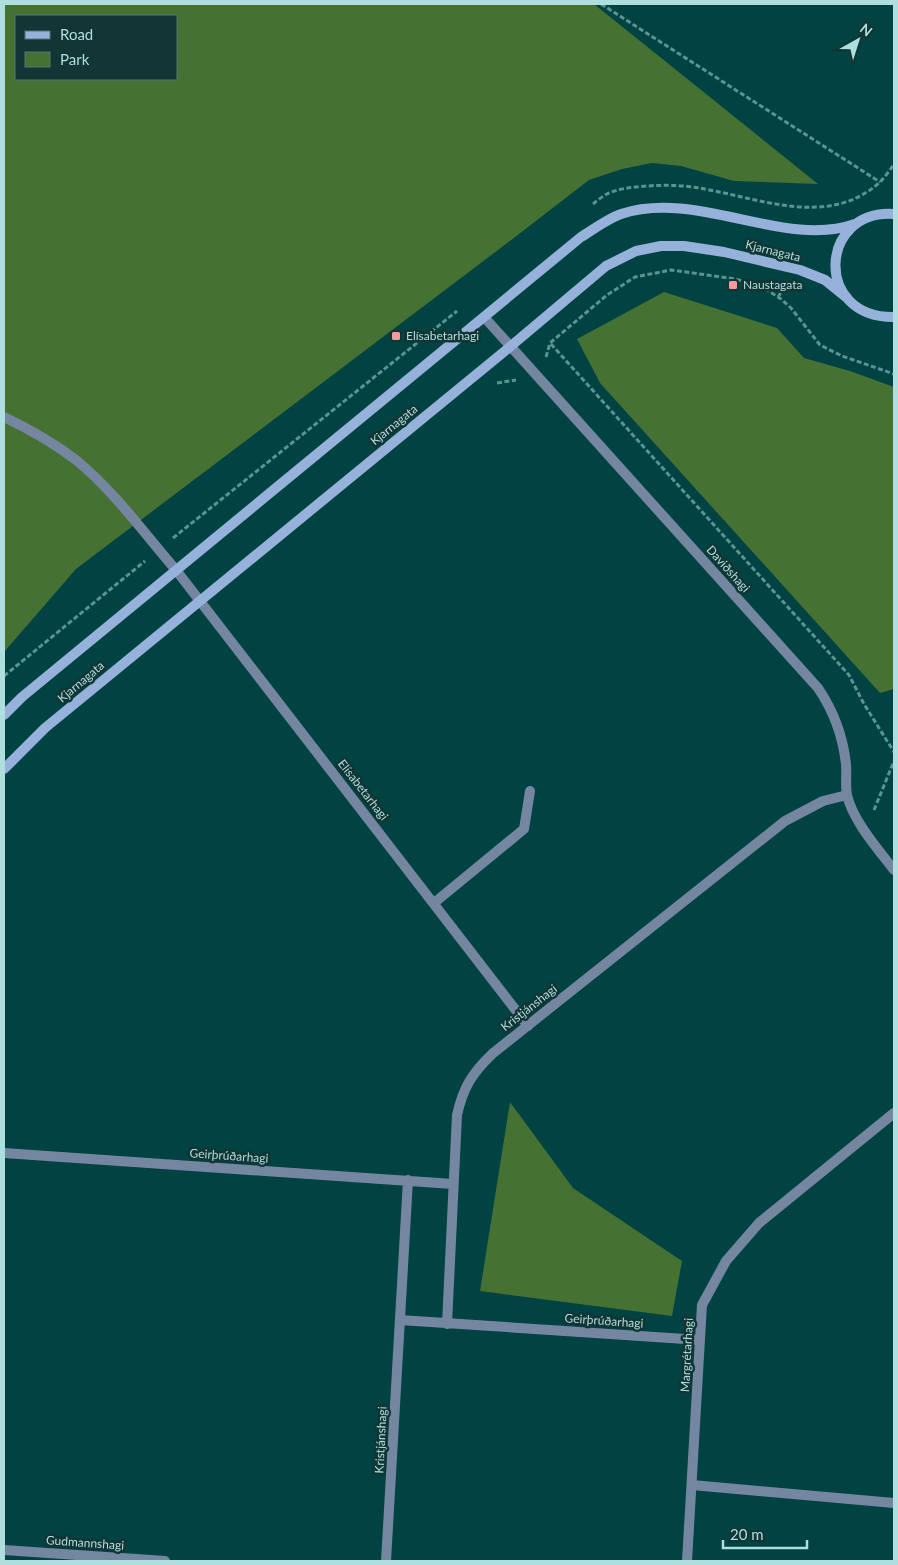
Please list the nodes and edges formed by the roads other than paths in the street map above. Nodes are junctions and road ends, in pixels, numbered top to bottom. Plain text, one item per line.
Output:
1 (894, 214) edge
2 (855, 224) junction
3 (846, 297) junction
4 (894, 317) edge
5 (485, 318) junction
6 (512, 346) junction
7 (4, 417) edge
8 (176, 570) junction
9 (200, 600) junction
10 (4, 715) edge
11 (4, 769) edge
12 (530, 791) dead end
13 (847, 795) junction
14 (894, 870) edge
15 (434, 902) junction
16 (528, 1026) junction
17 (894, 1113) edge
18 (4, 1154) edge
19 (408, 1180) junction
20 (453, 1184) junction
21 (400, 1320) junction
22 (447, 1324) junction
23 (700, 1340) junction
24 (692, 1485) junction
25 (894, 1503) edge
26 (4, 1550) edge
27 (165, 1561) edge
28 (386, 1561) edge
29 (687, 1561) edge

1 - 2 street, Kjarnagata
2 - 3 street
2 - 5 street, Kjarnagata
3 - 4 street, Kjarnagata
3 - 6 street, Kjarnagata
5 - 6 street, Daviðshagi
5 - 8 street, Kjarnagata
6 - 9 street, Kjarnagata
6 - 13 street, Daviðshagi
7 - 8 street, Elísabetarhagi
8 - 9 street, Elísabetarhagi
8 - 10 street, Kjarnagata
9 - 11 street, Kjarnagata
9 - 15 street, Elísabetarhagi
12 - 15 street
13 - 14 street, Daviðshagi
13 - 16 street, Kristjánshagi
15 - 16 street, Elísabetarhagi
16 - 20 street, Kristjánshagi
17 - 23 street, Margrétarhagi
18 - 19 street, Geirþrúðarhagi
19 - 20 street, Geirþrúðarhagi
19 - 21 street, Kristjánshagi
20 - 22 street, Kristjánshagi
21 - 22 street
21 - 28 street, Kristjánshagi
22 - 23 street, Geirþrúðarhagi
23 - 24 street, Margrétarhagi
24 - 25 street
24 - 29 street, Margrétarhagi
26 - 27 street, Gudmannshagi

